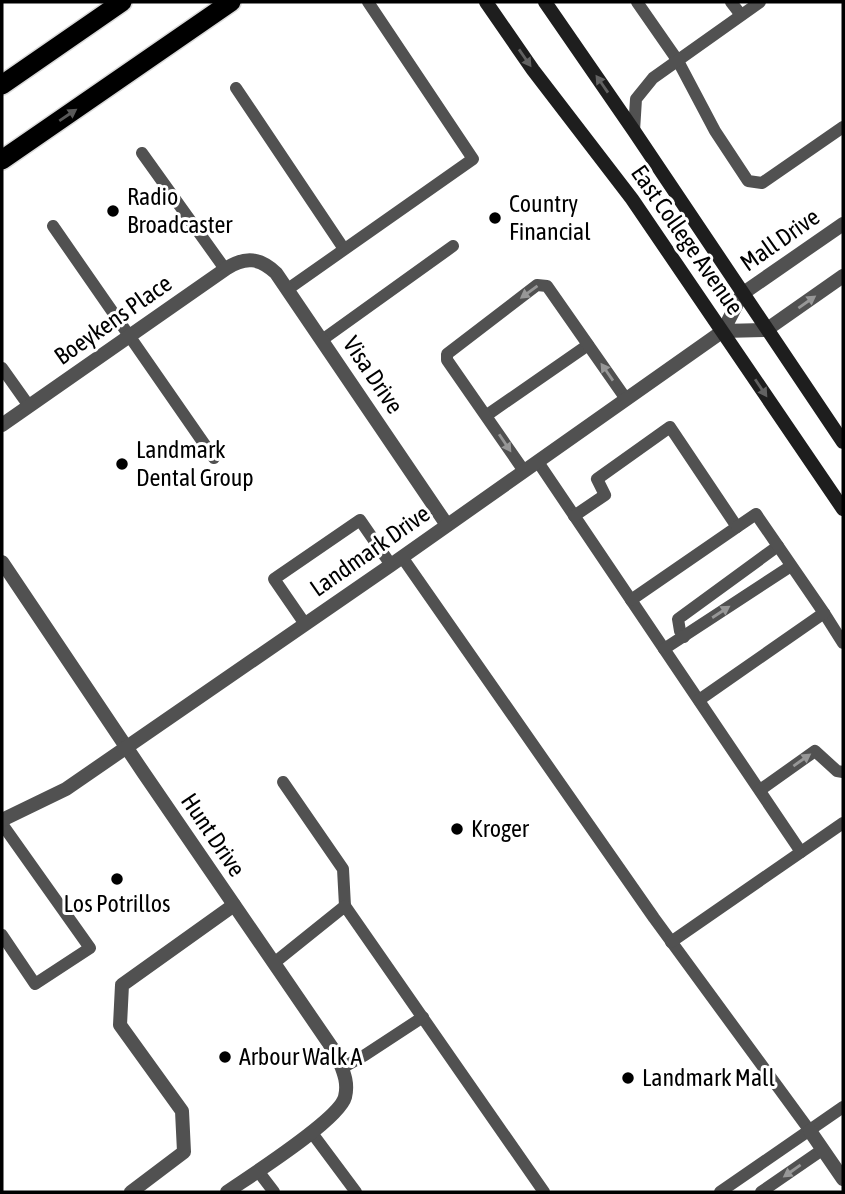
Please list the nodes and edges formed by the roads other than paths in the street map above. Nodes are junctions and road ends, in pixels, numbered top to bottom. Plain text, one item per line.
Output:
1 (122, 2) edge
2 (231, 2) edge
3 (368, 2) edge
4 (486, 2) edge
5 (545, 2) edge
6 (637, 2) edge
7 (731, 2) edge
8 (749, 7) edge
9 (645, 8) edge
10 (678, 61) junction
11 (2, 85) edge
12 (236, 88) dead end
13 (843, 127) edge
14 (634, 131) junction
15 (142, 153) dead end
16 (2, 160) edge
17 (843, 223) edge
18 (52, 226) dead end
19 (453, 247) dead end
20 (344, 249) junction
21 (253, 260) joint
22 (225, 269) junction
23 (843, 276) edge
24 (288, 289) junction
25 (742, 294) junction
26 (766, 330) junction
27 (723, 331) junction
28 (129, 336) junction
29 (322, 340) junction
30 (588, 345) junction
31 (2, 368) edge
32 (626, 398) junction
33 (29, 406) junction
34 (486, 415) junction
35 (2, 425) edge
36 (843, 442) edge
37 (214, 458) dead end
38 (538, 462) junction
39 (524, 471) junction
40 (843, 509) edge
41 (574, 516) junction
42 (447, 525) junction
43 (737, 527) junction
44 (778, 547) junction
45 (396, 561) junction
46 (2, 562) edge
47 (791, 566) junction
48 (631, 600) junction
49 (824, 612) junction
50 (305, 624) junction
51 (684, 636) junction
52 (843, 643) edge
53 (664, 649) junction
54 (699, 700) junction
55 (127, 748) junction
56 (843, 772) edge
57 (283, 782) dead end
58 (760, 790) junction
59 (2, 822) edge
60 (842, 826) edge
61 (801, 852) junction
62 (234, 905) junction
63 (345, 906) junction
64 (2, 935) edge
65 (671, 942) junction
66 (274, 963) junction
67 (423, 1017) junction
68 (342, 1068) junction
69 (843, 1107) edge
70 (810, 1130) junction
71 (312, 1133) junction
72 (822, 1150) junction
73 (258, 1171) junction
74 (843, 1180) edge
75 (131, 1192) edge
76 (227, 1192) edge
77 (274, 1192) edge
78 (356, 1192) edge
79 (544, 1192) edge
80 (720, 1192) edge
81 (761, 1192) edge

1 - 11 highway
16 -> 2 highway
3 - 20 lane
4 -> 27 main road, East College Avenue
14 -> 5 main road, East College Avenue
6 - 9 lane
7 - 8 lane
8 - 10 lane
9 - 10 lane
10 - 13 lane
10 - 14 lane
12 - 20 lane
14 - 25 main road, East College Avenue
15 - 22 lane
17 - 25 street, Mall Drive
18 - 28 lane
19 - 29 lane
20 - 24 lane
21 - 22 street, Boeykens Place
21 - 24 street, Visa Drive
22 - 28 street, Boeykens Place
26 -> 23 street
24 - 29 street, Visa Drive
25 - 26 main road, East College Avenue
25 - 27 street, Landmark Drive
26 - 27 street
26 - 36 main road, East College Avenue
27 - 32 street, Landmark Drive
27 -> 40 main road, East College Avenue
28 - 33 street, Boeykens Place
28 - 37 lane
29 - 42 street, Visa Drive
32 -> 30 lane
30 - 34 lane
30 -> 34 lane
31 - 33 lane
32 - 38 street, Landmark Drive
33 - 35 street, Boeykens Place
34 -> 39 lane
38 - 39 street, Landmark Drive
38 - 41 lane
39 - 42 street, Landmark Drive
41 - 43 lane
41 - 48 lane
42 - 45 street, Landmark Drive
43 - 44 lane
43 - 48 lane
44 - 47 lane
44 - 51 lane
45 - 50 street, Landmark Drive
45 - 50 lane
45 - 65 lane
46 - 55 street, Hunt Drive
47 - 49 lane
51 -> 47 lane
48 - 53 lane
49 - 52 lane
49 - 54 lane
50 - 55 street, Landmark Drive
51 - 53 lane
53 - 54 lane
54 - 58 lane
55 - 59 street, Landmark Drive
55 - 62 street, Hunt Drive
58 -> 56 lane
57 - 63 lane
58 - 61 lane
59 - 64 lane
60 - 61 lane
61 - 65 lane
62 - 66 street, Hunt Drive
62 - 75 street
63 - 66 lane
63 - 67 lane
65 - 70 lane
66 - 68 street, Hunt Drive
67 - 68 lane
67 - 79 lane
68 - 71 street, Hunt Drive
69 - 70 lane
70 - 72 street
70 - 80 lane
71 - 73 street, Hunt Drive
71 - 78 lane
72 - 74 street
72 -> 81 lane
73 - 76 street, Hunt Drive
73 - 77 lane

